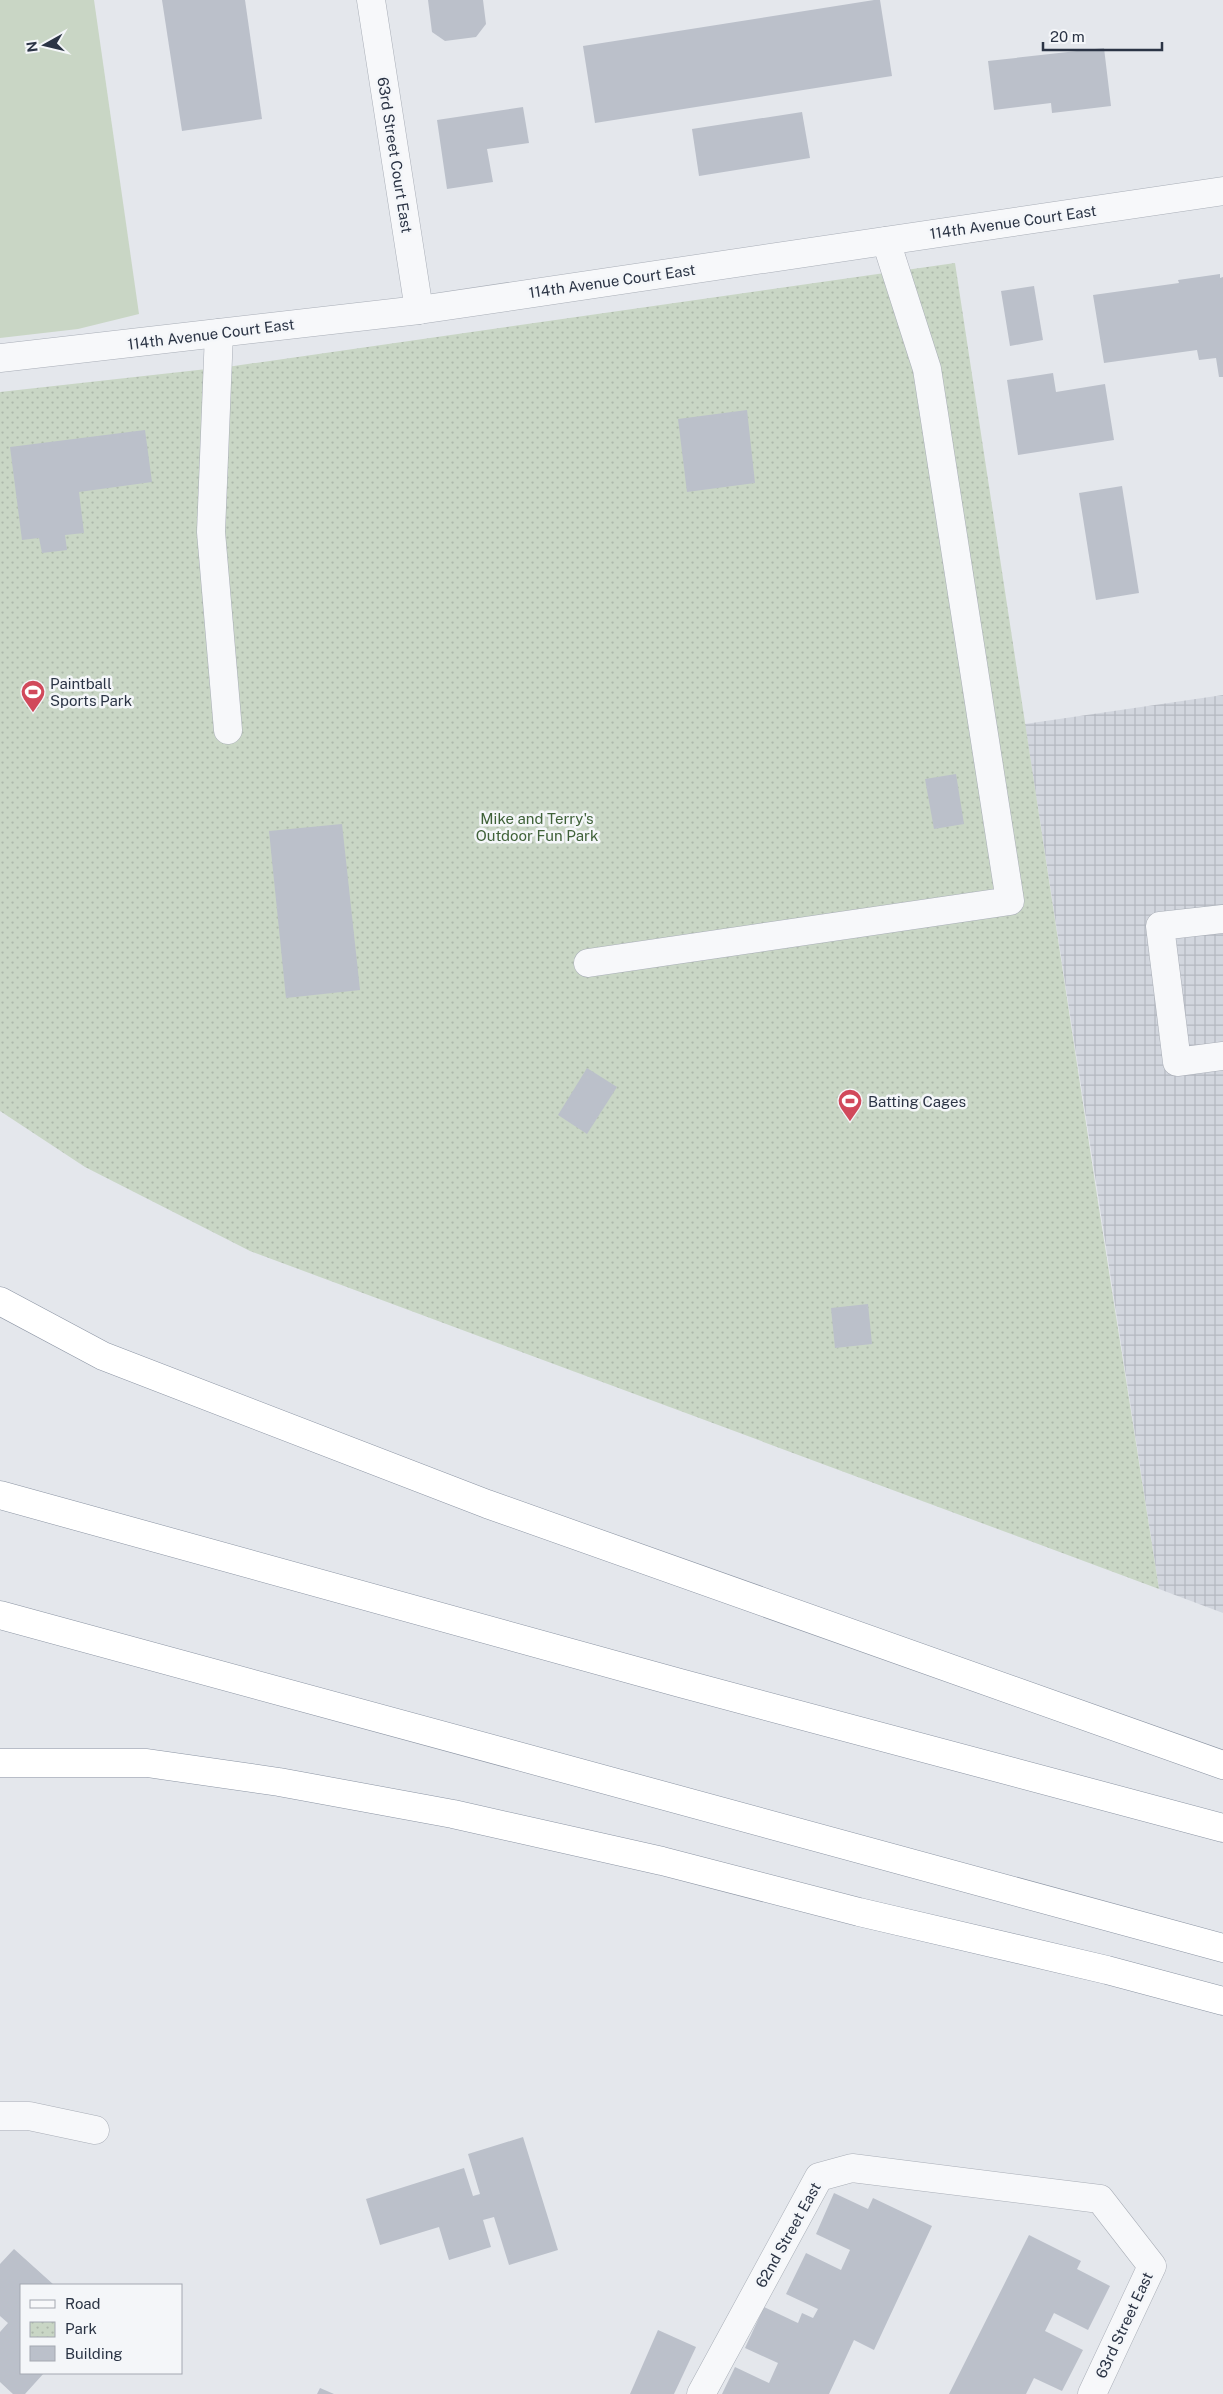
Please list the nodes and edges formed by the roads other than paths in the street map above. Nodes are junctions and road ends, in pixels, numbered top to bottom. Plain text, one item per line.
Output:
1 (371, 0) edge
2 (1223, 191) edge
3 (886, 241) junction
4 (419, 310) junction
5 (220, 333) junction
6 (0, 358) edge
7 (228, 730) dead end
8 (1223, 919) edge
9 (588, 963) dead end
10 (1223, 1056) edge
11 (0, 1301) edge
12 (0, 1495) edge
13 (0, 1615) edge
14 (0, 1763) edge
15 (1223, 1765) edge
16 (1223, 1828) edge
17 (1223, 1948) edge
18 (1223, 2001) edge
19 (0, 2116) edge
20 (95, 2130) dead end
21 (994, 2184) joint
22 (1093, 2393) edge
23 (701, 2394) edge

1 - 4 street, 63rd Street Court East
2 - 3 street, 114th Avenue Court East
3 - 4 street, 114th Avenue Court East
3 - 9 street
4 - 5 street, 114th Avenue Court East
5 - 6 street, 114th Avenue Court East
5 - 7 street
8 - 10 street
11 - 15 highway
12 - 16 highway
13 - 17 highway
14 - 18 highway
19 - 20 street
21 - 22 street, 63rd Street East
21 - 23 street, 62nd Street East

